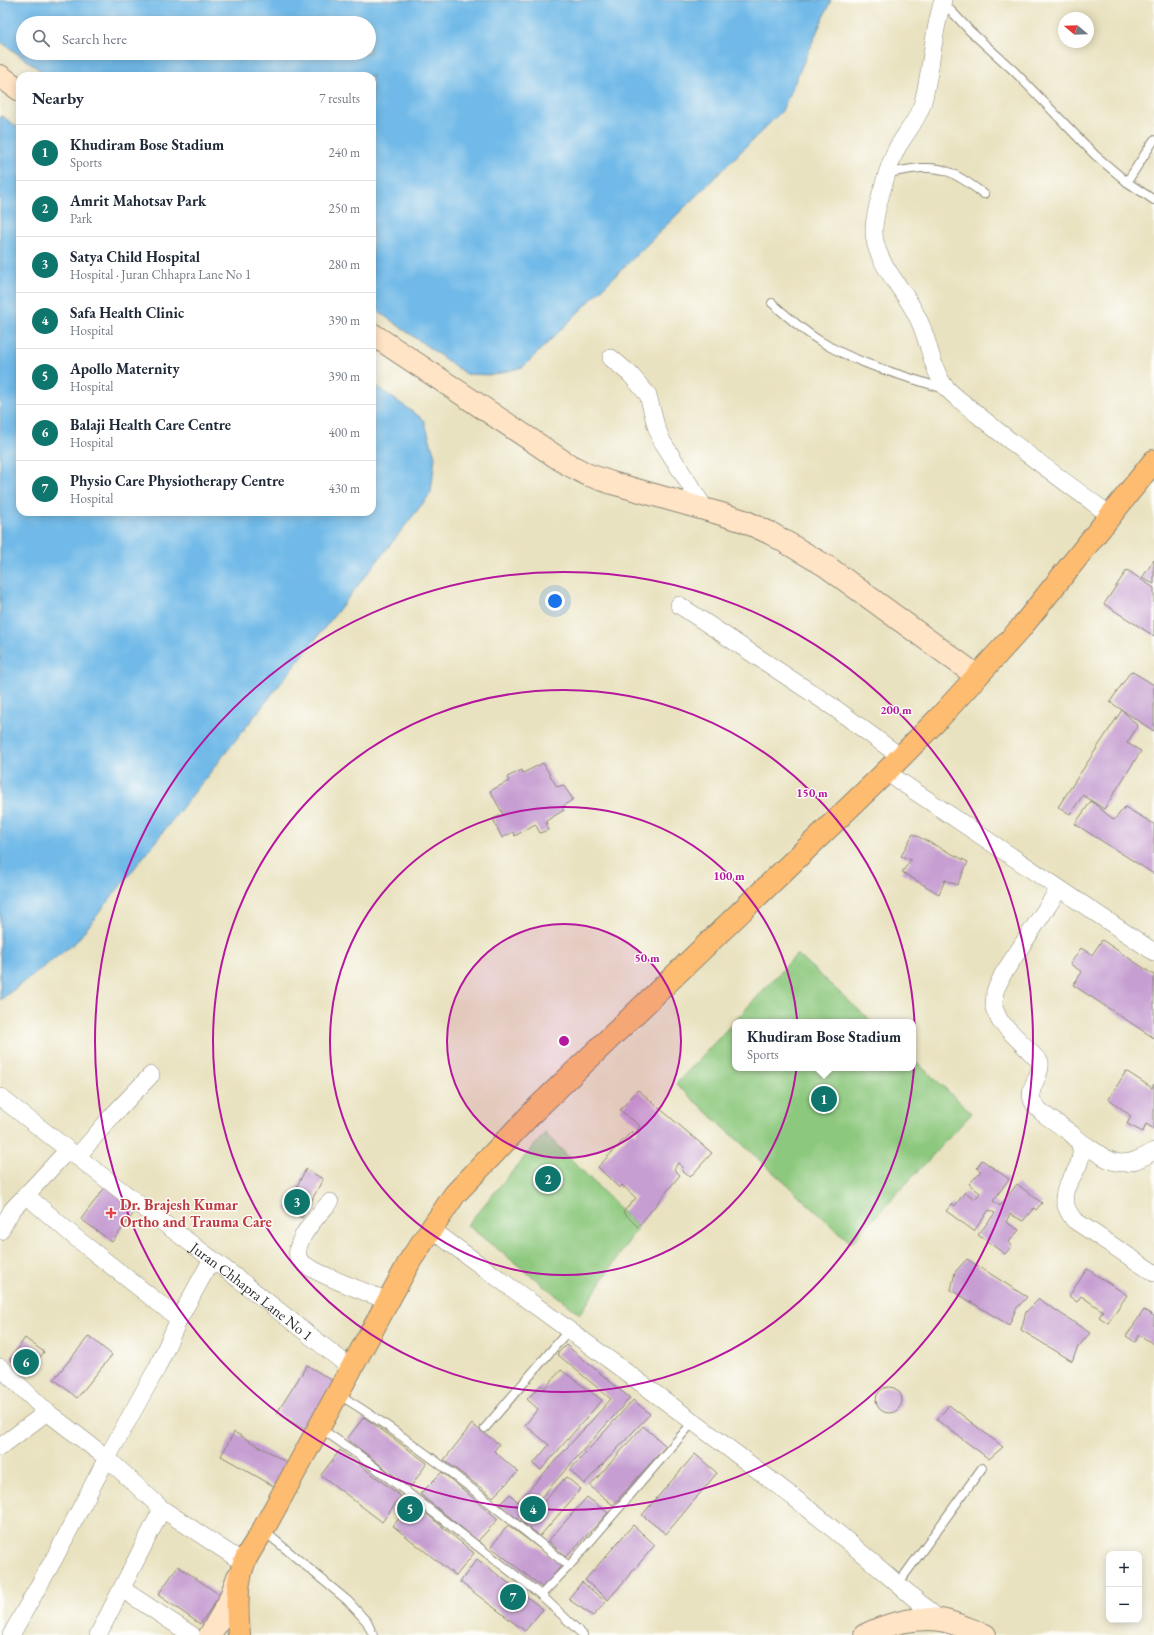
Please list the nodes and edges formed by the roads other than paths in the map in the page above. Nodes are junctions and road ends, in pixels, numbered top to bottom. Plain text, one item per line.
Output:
1 (943, 1) edge
2 (0, 76) edge
3 (16, 87) edge
4 (1154, 140) edge
5 (888, 174) junction
6 (1127, 182) junction
7 (984, 194) dead end
8 (1154, 200) edge
9 (772, 303) dead end
10 (376, 337) edge
11 (611, 358) dead end
12 (950, 391) junction
13 (1154, 462) edge
14 (705, 509) junction
15 (1111, 516) junction
16 (679, 605) dead end
17 (977, 676) junction
18 (893, 764) junction
19 (1059, 889) junction
20 (1154, 952) edge
21 (151, 1075) dead end
22 (0, 1097) edge
23 (1078, 1140) junction
24 (1154, 1152) edge
25 (73, 1153) junction
26 (26, 1195) junction
27 (330, 1202) dead end
28 (431, 1229) junction
29 (0, 1231) edge
30 (212, 1259) junction
31 (1154, 1273) edge
32 (388, 1301) junction
33 (179, 1319) junction
34 (568, 1331) junction
35 (0, 1367) edge
36 (351, 1368) junction
37 (338, 1394) junction
38 (47, 1412) junction
39 (693, 1422) junction
40 (319, 1427) junction
41 (485, 1428) dead end
42 (0, 1447) edge
43 (107, 1458) junction
44 (982, 1468) dead end
45 (162, 1509) junction
46 (263, 1530) junction
47 (244, 1563) junction
48 (569, 1566) junction
49 (898, 1584) junction
50 (122, 1589) junction
51 (541, 1595) junction
52 (940, 1620) junction
53 (11, 1635) edge
54 (98, 1635) edge
55 (192, 1635) edge
56 (210, 1635) edge
57 (239, 1635) edge
58 (373, 1635) edge
59 (583, 1635) edge
60 (865, 1635) edge
61 (985, 1635) edge

1 - 5 street
1 - 6 lane
2 - 3 street
4 - 6 lane
5 - 7 lane
5 - 12 street
6 - 8 lane
9 - 12 lane
10 - 14 street
11 - 14 street
12 - 15 street
13 - 15 main road
14 - 17 street
15 - 17 main road
16 - 18 street
17 - 18 main road
18 - 19 street
18 - 28 main road
19 - 20 street
19 - 23 street
21 - 25 street
22 - 25 street, Juran Chhapra Lane No 1
23 - 24 street
23 - 31 street
25 - 26 street
25 - 30 street, Juran Chhapra Lane No 1
26 - 29 street
26 - 33 street
27 - 32 street
28 - 32 main road
28 - 34 street
30 - 33 street
30 - 36 street, Juran Chhapra Lane No 1
32 - 36 main road
33 - 43 street
34 - 39 street
34 - 41 lane
35 - 38 street
36 - 37 main road
37 - 40 main road
37 - 48 lane
38 - 42 street
38 - 43 street
39 - 48 lane
39 - 49 street
40 - 46 main road
40 - 51 lane
43 - 45 street
43 - 53 street
44 - 49 lane
45 - 47 street
45 - 50 street
46 - 47 main road
46 - 58 lane
47 - 56 street
47 - 57 main road
48 - 51 lane
49 - 52 street
50 - 54 street
50 - 55 street
51 - 59 lane
52 - 60 street
52 - 61 street

